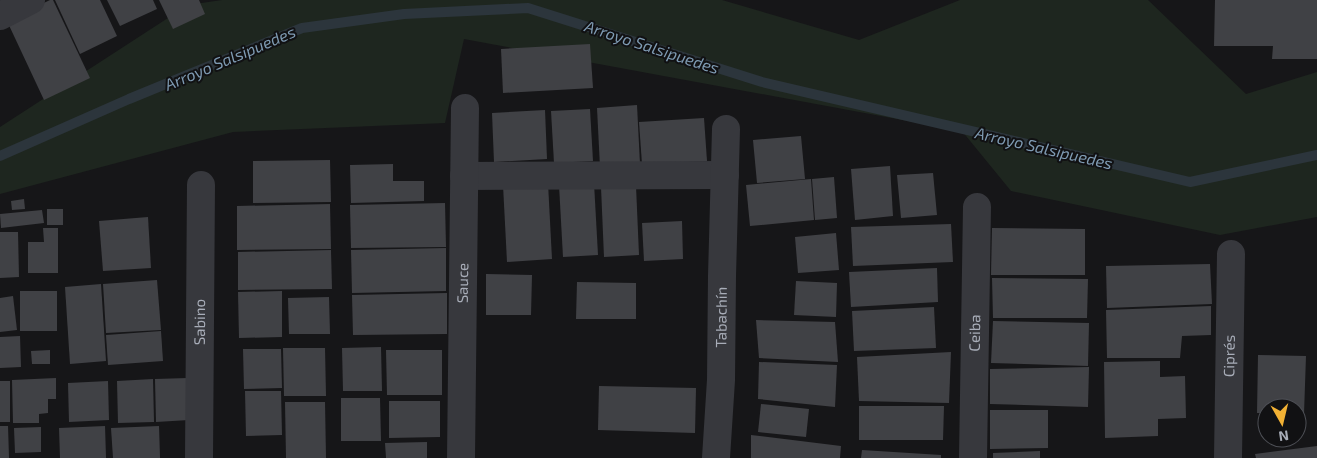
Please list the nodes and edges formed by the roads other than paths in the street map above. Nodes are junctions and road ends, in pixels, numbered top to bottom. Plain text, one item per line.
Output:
1 (31, 0) edge
2 (0, 16) edge
3 (465, 108) dead end
4 (726, 129) dead end
5 (725, 175) junction
6 (464, 176) junction
7 (202, 185) dead end
8 (977, 207) dead end
9 (1231, 254) dead end
10 (199, 458) edge
11 (461, 458) edge
12 (716, 458) edge
13 (974, 458) edge
14 (1228, 458) edge

1 - 2 street
3 - 6 street, Sauce
4 - 5 street, Tabachín
5 - 6 street
5 - 12 street, Tabachín
6 - 11 street, Sauce
7 - 10 street, Sabino
8 - 13 street, Ceiba
9 - 14 street, Ciprés

